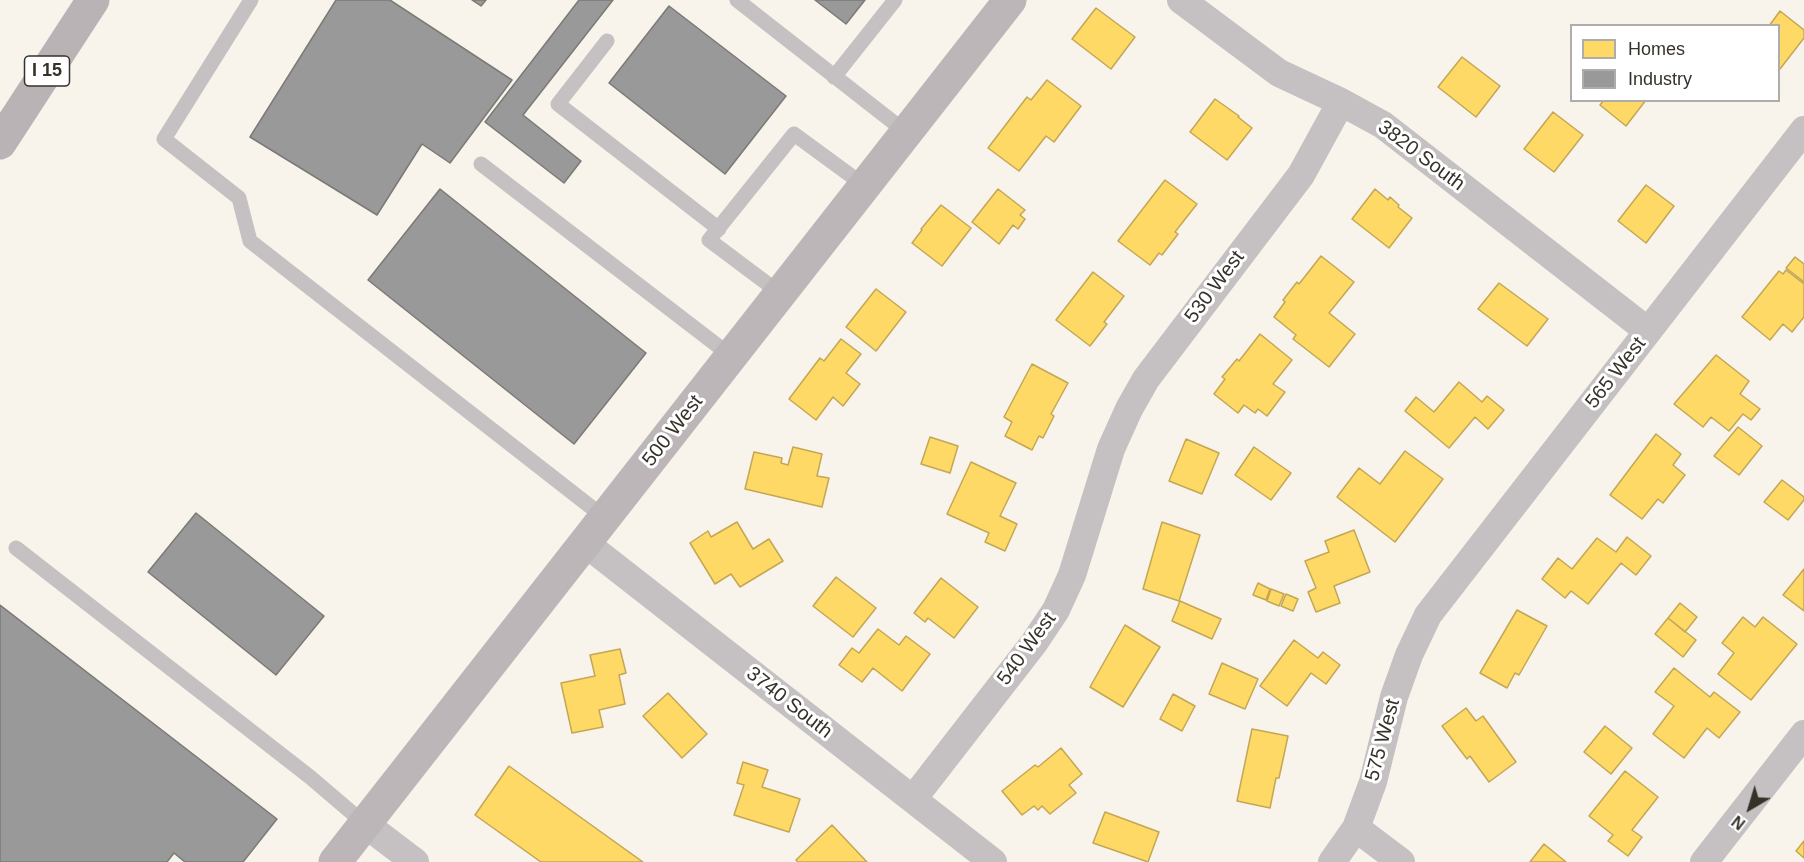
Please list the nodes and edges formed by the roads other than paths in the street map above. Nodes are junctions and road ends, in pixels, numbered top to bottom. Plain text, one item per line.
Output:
1 (93, 0) edge
2 (251, 0) edge
3 (736, 0) edge
4 (895, 0) edge
5 (1010, 0) edge
6 (1181, 0) edge
7 (607, 41) dead end
8 (834, 76) junction
9 (1341, 102) junction
10 (1804, 130) edge
11 (907, 133) junction
12 (0, 143) edge
13 (481, 164) dead end
14 (865, 186) junction
15 (719, 229) junction
16 (780, 294) junction
17 (1648, 331) junction
18 (731, 356) junction
19 (1100, 478) joint
20 (605, 518) junction
21 (585, 543) junction
22 (16, 548) dead end
23 (1428, 615) joint
24 (1804, 734) edge
25 (913, 799) junction
26 (365, 824) junction
27 (1356, 828) junction
28 (335, 862) edge
29 (415, 862) edge
30 (993, 862) edge
31 (1332, 862) edge
32 (1401, 862) edge
33 (1704, 862) edge

1 - 12 highway, I 15
2 - 20 lane
3 - 8 lane
4 - 8 lane
5 - 11 main road, 500 West
6 - 9 street, 3820 South
7 - 15 lane
8 - 11 lane
9 - 17 street, 3820 South
9 - 19 street, 530 West
10 - 17 street, 565 West
11 - 14 main road, 500 West
13 - 18 lane
14 - 15 lane
14 - 16 main road, 500 West
15 - 16 lane
16 - 18 main road, 500 West
17 - 23 street, 565 West
18 - 20 main road, 500 West
19 - 25 street, 540 West
20 - 21 main road, 500 West
21 - 25 street, 3740 South
21 - 26 main road, 500 West
22 - 26 lane
23 - 27 street, 575 West
24 - 33 street
25 - 30 street, 3740 South
26 - 28 main road, 500 West
26 - 29 street
27 - 31 street, 575 West
27 - 32 street

